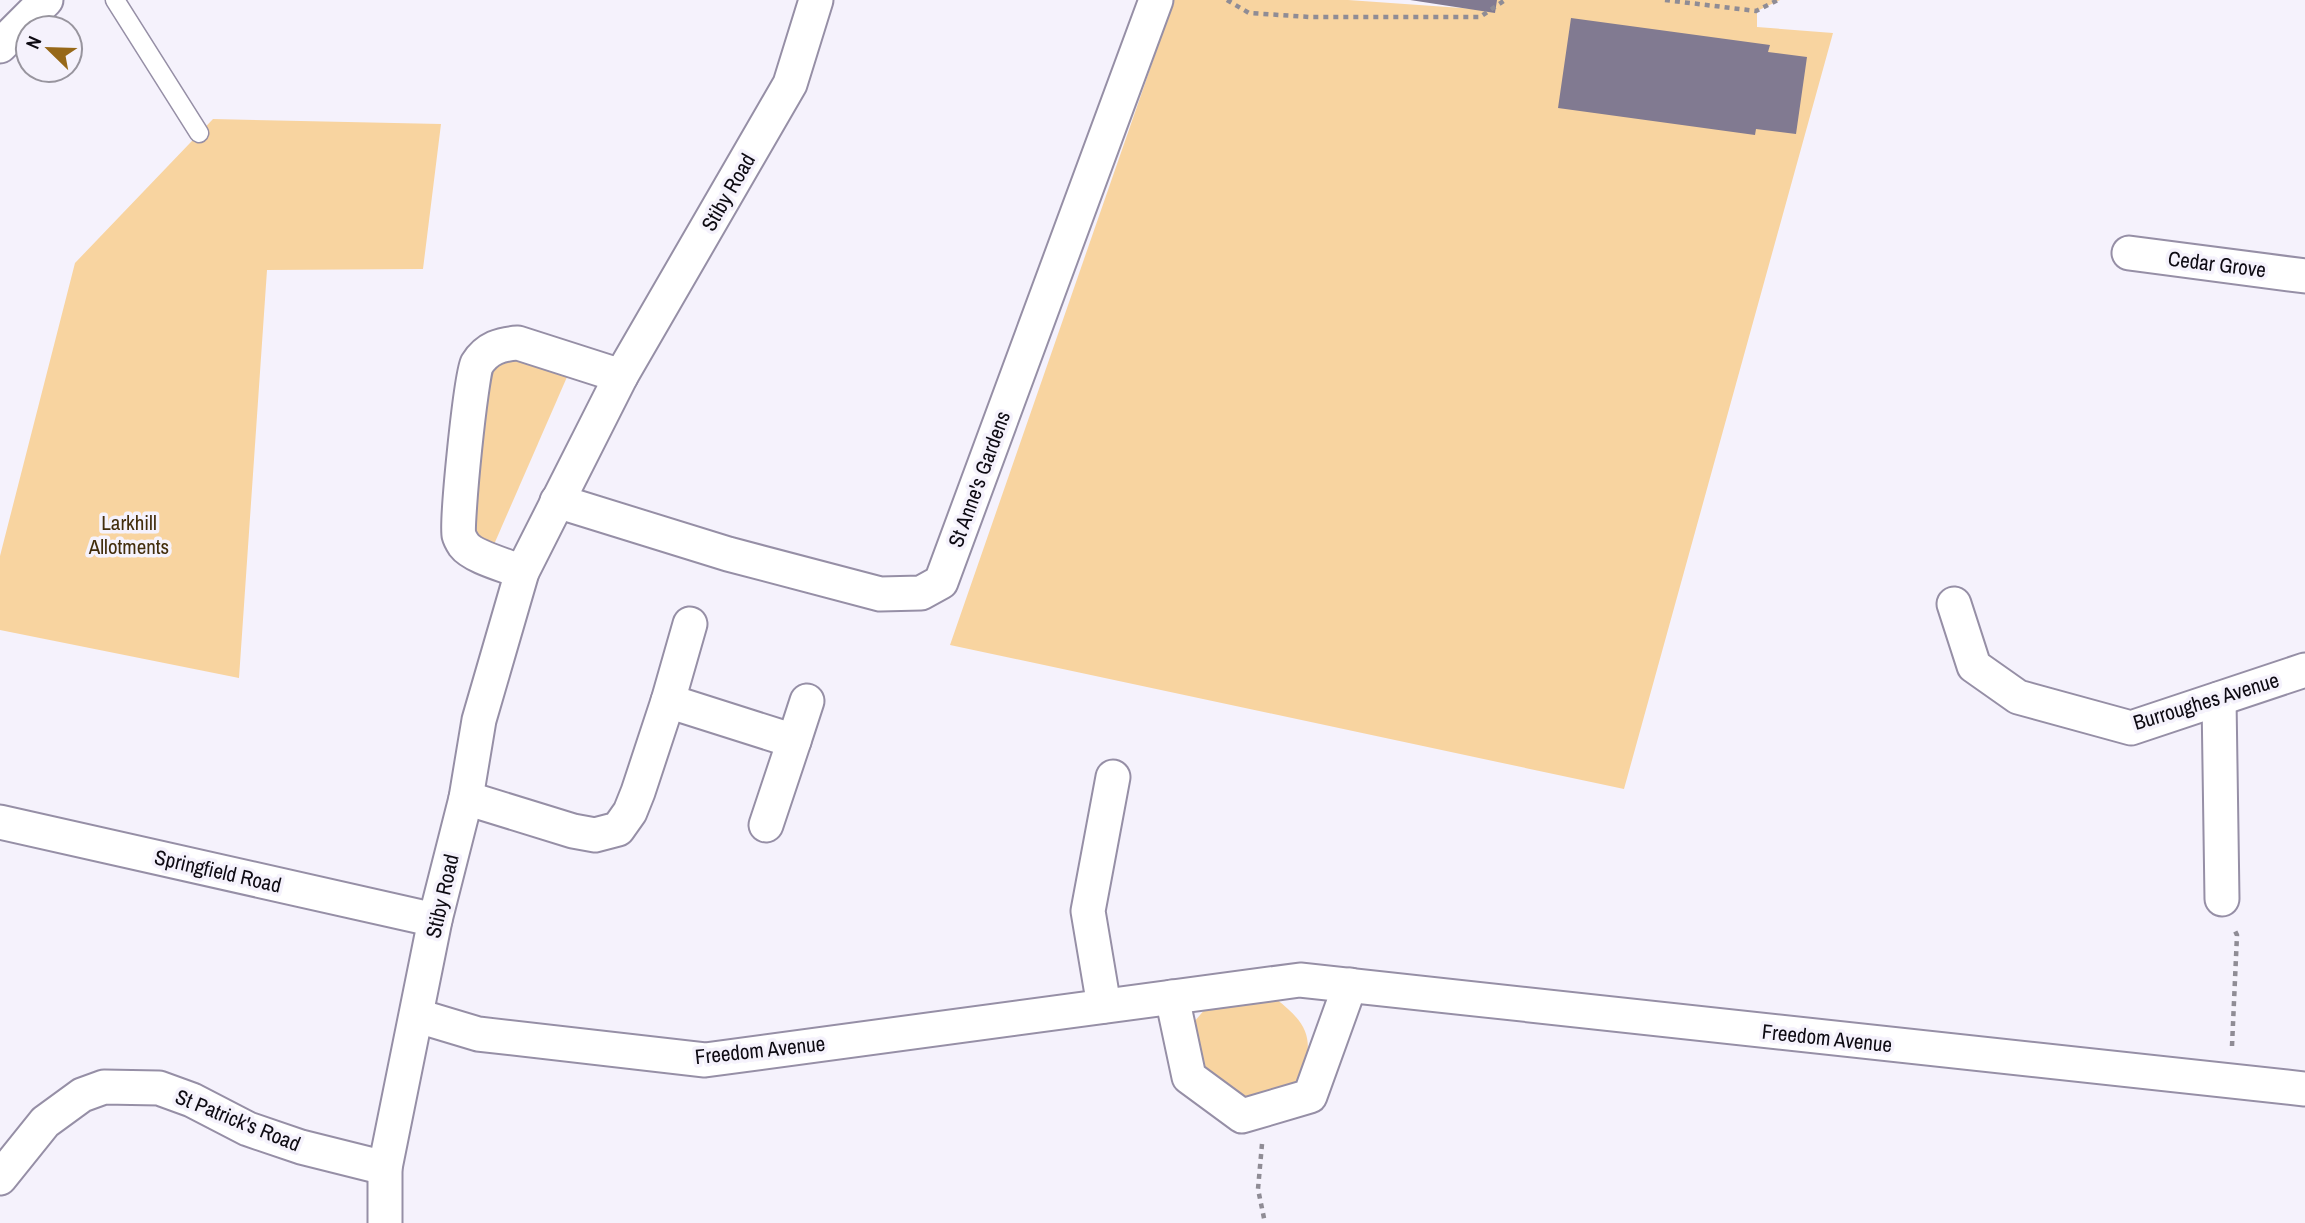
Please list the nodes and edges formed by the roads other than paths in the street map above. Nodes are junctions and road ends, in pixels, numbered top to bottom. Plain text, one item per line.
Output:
1 (46, 0) edge
2 (115, 0) edge
3 (816, 0) edge
4 (1156, 0) edge
5 (0, 46) edge
6 (199, 133) dead end
7 (2129, 253) dead end
8 (2305, 276) edge
9 (621, 376) junction
10 (557, 501) junction
11 (522, 572) junction
12 (1954, 604) dead end
13 (690, 624) dead end
14 (2305, 670) edge
15 (2219, 699) junction
16 (668, 701) junction
17 (807, 701) dead end
18 (794, 741) junction
19 (1113, 777) dead end
20 (466, 798) junction
21 (0, 822) edge
22 (766, 825) dead end
23 (2222, 899) road end
24 (435, 920) junction
25 (1350, 985) junction
26 (1172, 997) junction
27 (1104, 1006) junction
28 (418, 1016) junction
29 (2305, 1089) edge
30 (385, 1168) junction
31 (0, 1178) edge
32 (385, 1223) edge

1 - 5 street
2 - 6 lane
3 - 9 street, Stiby Road
4 - 10 street, St Anne's Gardens
7 - 8 street, Cedar Grove
9 - 10 street, Stiby Road
9 - 11 street
10 - 11 street, Stiby Road
11 - 20 street, Stiby Road
12 - 15 street, Burroughes Avenue
13 - 16 street
14 - 15 street, Burroughes Avenue
15 - 23 street
16 - 18 street
16 - 20 street
17 - 18 street
18 - 22 street
19 - 27 street
20 - 24 street, Stiby Road
21 - 24 street, Springfield Road
24 - 28 street, Stiby Road
25 - 26 street, Freedom Avenue
25 - 26 street
25 - 29 street, Freedom Avenue
26 - 27 street, Freedom Avenue
27 - 28 street, Freedom Avenue
28 - 30 street, Stiby Road
30 - 31 street, St Patrick's Road
30 - 32 street, Stiby Road

